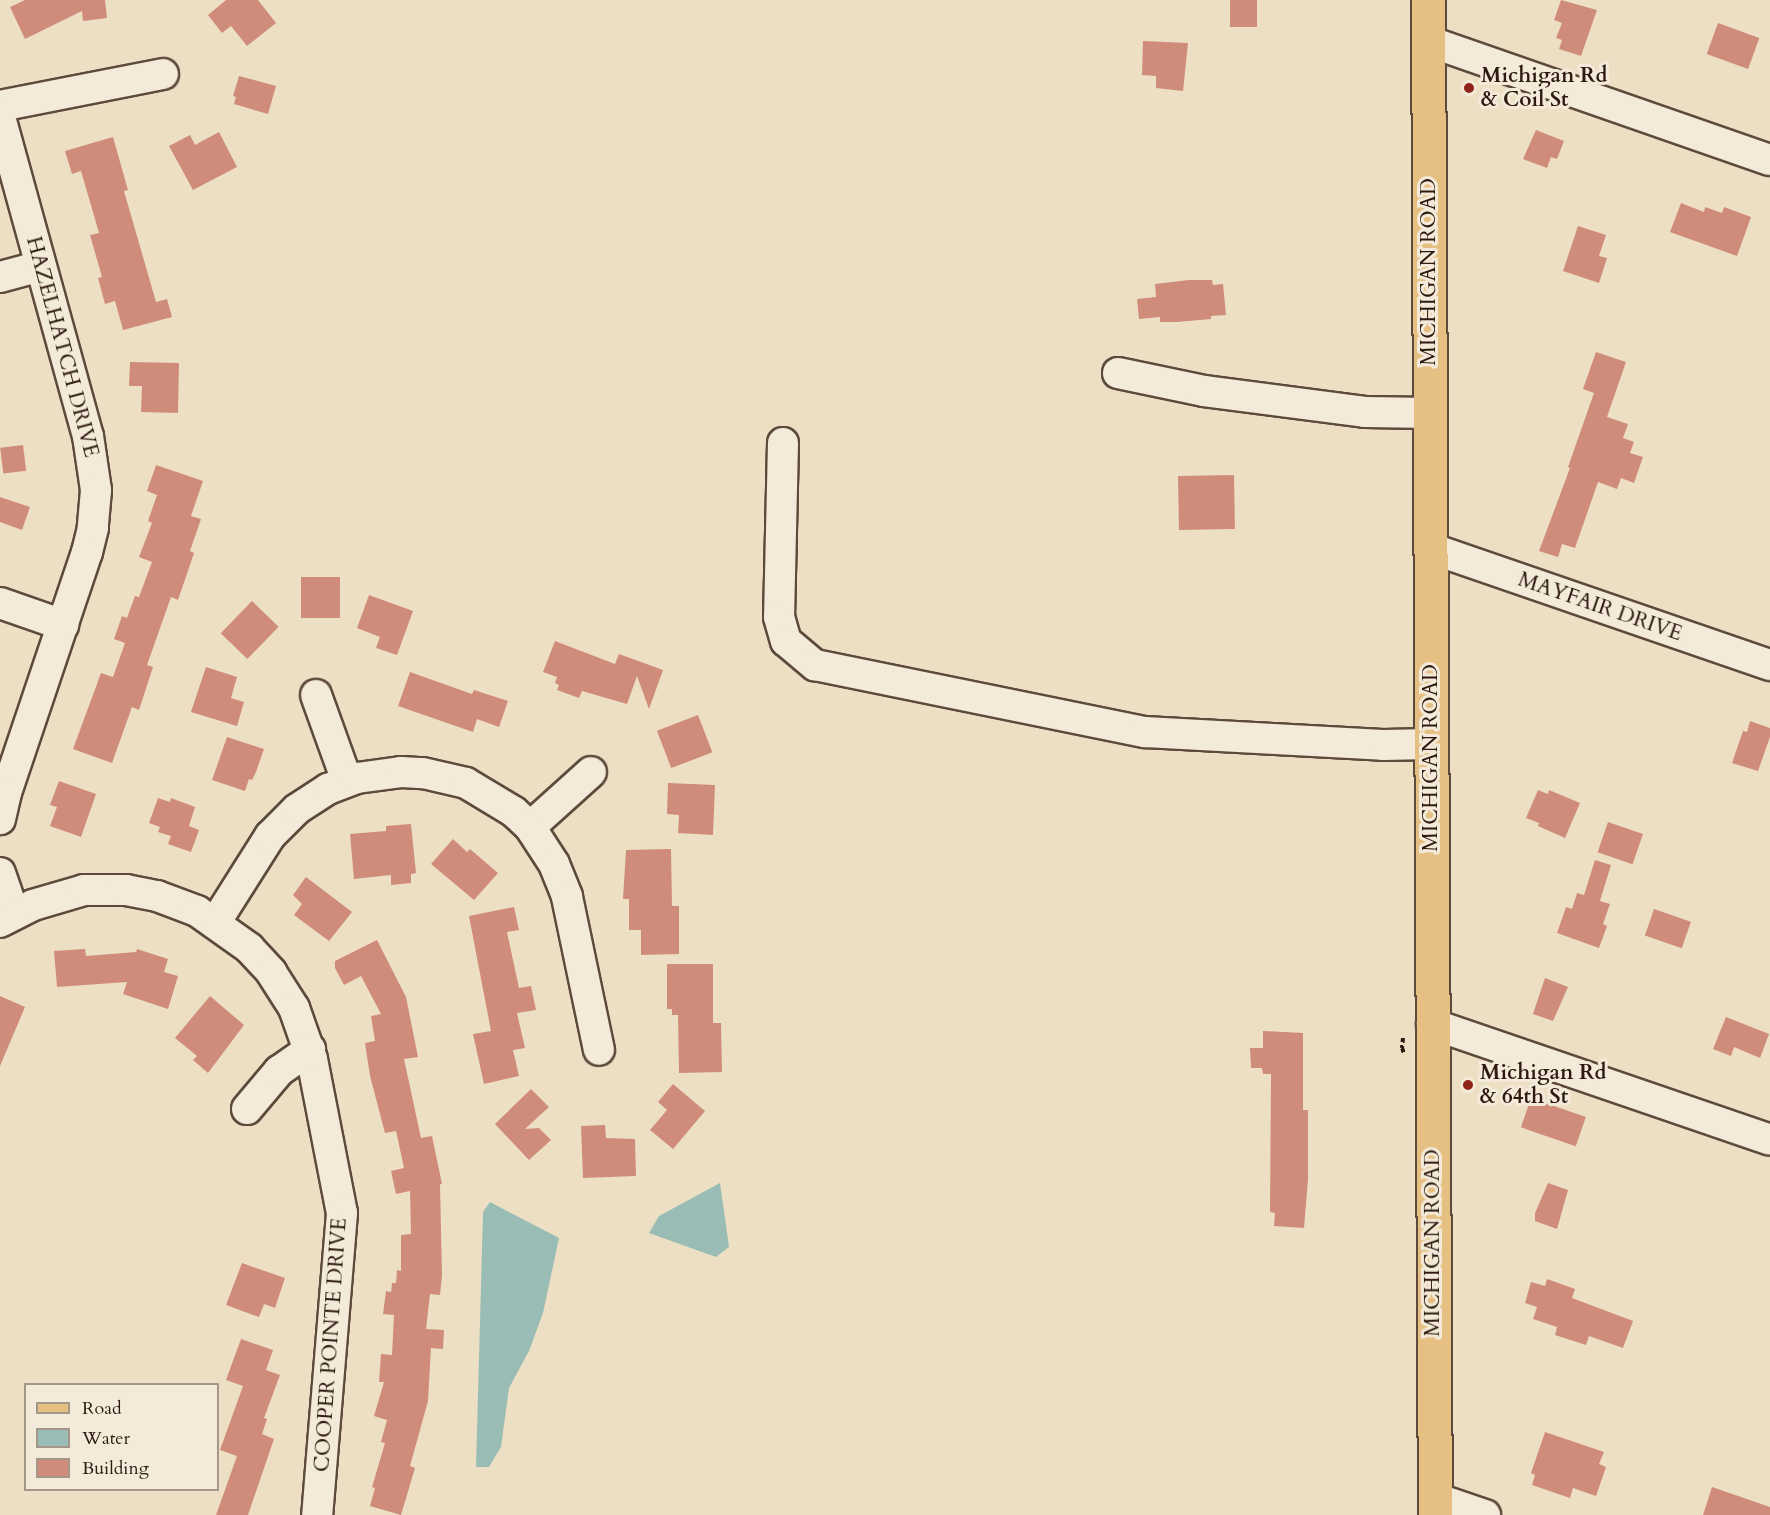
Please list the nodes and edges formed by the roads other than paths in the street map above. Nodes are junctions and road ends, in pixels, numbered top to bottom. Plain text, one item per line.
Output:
1 (1428, 0) edge
2 (1428, 41) junction
3 (163, 74) dead end
4 (0, 106) edge
5 (0, 117) edge
6 (1770, 160) edge
7 (41, 266) junction
8 (0, 277) edge
9 (1118, 373) dead end
10 (1430, 413) junction
11 (783, 443) dead end
12 (1430, 548) junction
13 (0, 603) edge
14 (63, 625) junction
15 (1770, 665) edge
16 (316, 695) dead end
17 (1431, 744) junction
18 (591, 772) dead end
19 (347, 781) junction
20 (0, 819) edge
21 (530, 827) junction
22 (0, 873) edge
23 (7, 918) edge
24 (215, 923) junction
25 (1432, 1024) junction
26 (310, 1049) junction
27 (599, 1050) dead end
28 (247, 1109) dead end
29 (1770, 1140) edge
30 (1435, 1506) edge
31 (317, 1515) edge
32 (1485, 1515) edge

1 - 2 main road, MICHIGAN ROAD
2 - 6 street
2 - 10 main road, MICHIGAN ROAD
3 - 4 street
5 - 7 street, HAZELHATCH DRIVE
7 - 8 street
7 - 14 street, HAZELHATCH DRIVE
9 - 10 street
10 - 12 main road, MICHIGAN ROAD
11 - 17 street
12 - 15 street, MAYFAIR DRIVE
12 - 17 main road, MICHIGAN ROAD
13 - 14 street
14 - 20 street, HAZELHATCH DRIVE
16 - 19 street
17 - 25 main road, MICHIGAN ROAD
18 - 21 street
19 - 21 street
19 - 24 street
21 - 27 street
22 - 23 street
23 - 24 street, COOPER POINTE DRIVE
24 - 26 street, COOPER POINTE DRIVE
25 - 29 street
25 - 30 main road, MICHIGAN ROAD
26 - 28 street
26 - 31 street, COOPER POINTE DRIVE
30 - 32 street

